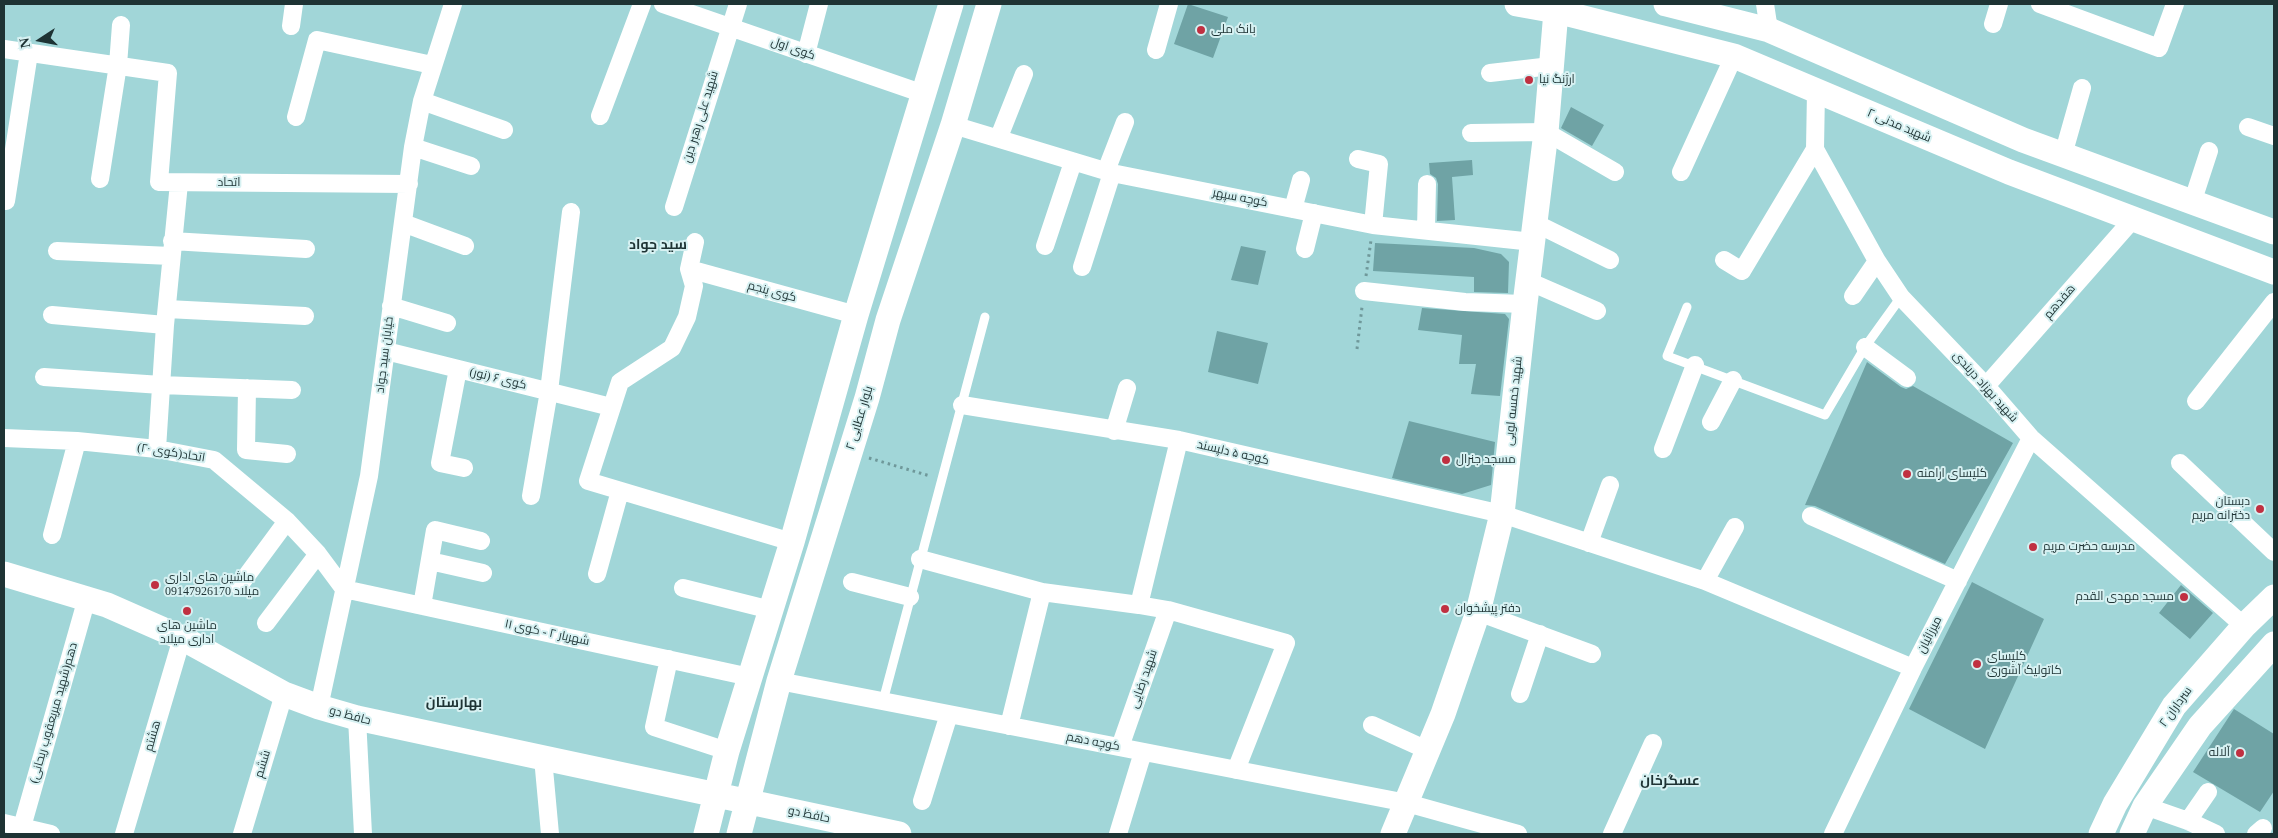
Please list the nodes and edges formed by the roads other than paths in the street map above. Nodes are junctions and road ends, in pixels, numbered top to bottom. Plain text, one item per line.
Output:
1 (294, 4) edge
2 (453, 4) edge
3 (642, 4) edge
4 (663, 4) edge
5 (738, 4) edge
6 (820, 4) edge
7 (951, 4) edge
8 (990, 4) edge
9 (1169, 4) edge
10 (1516, 4) edge
11 (1666, 4) edge
12 (1765, 4) edge
13 (1999, 4) edge
14 (2040, 4) edge
15 (2175, 4) edge
16 (1556, 11) junction
17 (1737, 22) junction
18 (1993, 24) dead end
19 (121, 25) dead end
20 (291, 26) dead end
21 (729, 27) junction
22 (1776, 33) junction
23 (4, 49) edge
24 (1156, 50) dead end
25 (29, 53) junction
26 (806, 54) junction
27 (1730, 55) junction
28 (432, 64) junction
29 (118, 65) junction
30 (1551, 66) junction
31 (1490, 73) dead end
32 (1775, 73) junction
33 (1024, 74) dead end
34 (2082, 88) dead end
35 (1816, 91) junction
36 (924, 94) junction
37 (422, 101) junction
38 (600, 116) dead end
39 (296, 117) dead end
40 (1126, 122) dead end
41 (953, 125) junction
42 (2248, 127) dead end
43 (504, 130) dead end
44 (1546, 132) junction
45 (1471, 134) dead end
46 (2274, 136) edge
47 (999, 137) junction
48 (2023, 140) junction
49 (413, 147) junction
50 (1815, 149) junction
51 (2209, 151) dead end
52 (2063, 155) junction
53 (1358, 159) dead end
54 (1072, 162) junction
55 (471, 166) dead end
56 (1109, 172) junction
57 (1616, 172) dead end
58 (1681, 172) dead end
59 (2010, 172) junction
60 (100, 179) dead end
61 (1300, 180) dead end
62 (179, 183) junction
63 (409, 184) junction
64 (1427, 184) dead end
65 (6, 201) dead end
66 (2192, 203) junction
67 (674, 206) dead end
68 (1293, 209) junction
69 (571, 212) dead end
70 (1314, 213) junction
71 (2134, 218) junction
72 (403, 223) junction
73 (1373, 225) junction
74 (1426, 230) junction
75 (1534, 232) junction
76 (2274, 232) edge
77 (695, 242) dead end
78 (465, 246) dead end
79 (1045, 246) dead end
80 (172, 248) junction
81 (306, 249) dead end
82 (1305, 249) dead end
83 (57, 251) dead end
84 (1610, 260) dead end
85 (1724, 260) dead end
86 (1877, 261) junction
87 (1082, 267) dead end
88 (689, 269) junction
89 (2274, 272) edge
90 (1364, 291) dead end
91 (1526, 292) junction
92 (1853, 296) dead end
93 (1901, 297) junction
94 (2274, 302) edge
95 (391, 306) junction
96 (1687, 307) dead end
97 (1598, 311) dead end
98 (52, 315) dead end
99 (856, 315) junction
100 (305, 316) dead end
101 (166, 317) junction
102 (985, 317) dead end
103 (888, 320) junction
104 (447, 323) dead end
105 (1865, 348) junction
106 (386, 351) junction
107 (1695, 365) junction
108 (458, 369) junction
109 (44, 377) dead end
110 (1907, 378) dead end
111 (1733, 380) junction
112 (161, 385) junction
113 (1986, 386) junction
114 (247, 388) junction
115 (1127, 388) dead end
116 (292, 390) dead end
117 (548, 391) junction
118 (2196, 401) dead end
119 (962, 405) junction
120 (611, 407) junction
121 (1711, 422) dead end
122 (1114, 431) junction
123 (4, 438) edge
124 (2031, 438) junction
125 (1179, 440) junction
126 (77, 441) junction
127 (1663, 448) dead end
128 (157, 449) junction
129 (287, 454) dead end
130 (2180, 462) dead end
131 (464, 468) dead end
132 (1610, 485) dead end
133 (620, 490) junction
134 (531, 496) dead end
135 (1502, 514) junction
136 (1811, 516) dead end
137 (287, 521) junction
138 (1735, 527) dead end
139 (52, 535) dead end
140 (481, 541) dead end
141 (792, 542) junction
142 (1589, 543) junction
143 (2274, 552) edge
144 (318, 554) junction
145 (920, 559) junction
146 (430, 561) junction
147 (4, 574) edge
148 (483, 574) dead end
149 (597, 574) dead end
150 (1706, 581) junction
151 (1958, 581) junction
152 (852, 582) dead end
153 (239, 586) dead end
154 (683, 588) dead end
155 (344, 589) junction
156 (1042, 592) junction
157 (2274, 597) edge
158 (87, 598) junction
159 (910, 598) junction
160 (1139, 605) junction
161 (422, 606) junction
162 (771, 610) junction
163 (1168, 610) junction
164 (1478, 612) junction
165 (266, 623) dead end
166 (2244, 626) junction
167 (1540, 634) junction
168 (182, 638) junction
169 (2271, 651) edge
170 (1592, 654) dead end
171 (669, 659) junction
172 (1913, 668) junction
173 (750, 677) junction
174 (779, 681) junction
175 (284, 694) junction
176 (1520, 694) dead end
177 (883, 701) junction
178 (318, 707) junction
179 (949, 714) junction
180 (356, 718) junction
181 (1372, 725) dead end
182 (1009, 726) junction
183 (730, 742) junction
184 (1653, 743) dead end
185 (1120, 747) junction
186 (1427, 750) junction
187 (760, 752) junction
188 (1143, 752) junction
189 (543, 758) junction
190 (1236, 770) junction
191 (2208, 792) dead end
192 (716, 794) junction
193 (922, 801) dead end
194 (748, 802) junction
195 (1406, 802) junction
196 (2145, 806) junction
197 (786, 811) junction
198 (2188, 821) junction
199 (4, 823) edge
200 (21, 831) edge
201 (51, 834) edge
202 (124, 834) edge
203 (242, 834) edge
204 (363, 834) edge
205 (550, 834) edge
206 (706, 834) edge
207 (739, 834) edge
208 (893, 834) edge
209 (1118, 834) edge
210 (1394, 834) edge
211 (1518, 834) edge
212 (1612, 834) edge
213 (1833, 834) edge
214 (2101, 834) edge
215 (2132, 834) edge
216 (2216, 834) edge

1 - 20 street
2 - 28 street, خیابان سید جواد
3 - 38 street
4 - 21 street, کوی اول
5 - 21 street, شهید علی رهبر دین
6 - 26 street
7 - 36 street
8 - 41 street, بلوار عطایی ۲
9 - 24 street
10 - 16 street, شهید مدنی ۲
11 - 17 street
12 - 22 street
13 - 18 street
14 - 15 street
16 - 27 street, شهید مدنی ۲
16 - 30 street, شهید خمسه لویی
17 - 22 street
17 - 27 street
19 - 29 street
21 - 26 street, کوی اول
21 - 67 street, شهید علی رهبر دین
22 - 32 street
22 - 48 street
23 - 25 street
25 - 29 street
25 - 65 street
26 - 36 street, کوی اول
27 - 32 street, شهید مدنی ۲
27 - 58 street
28 - 37 street, خیابان سید جواد
28 - 39 street
29 - 60 street
29 - 62 street, اتحاد
30 - 31 street
30 - 44 street, شهید خمسه لویی
32 - 35 street, شهید مدنی ۲
33 - 47 street
34 - 52 street
35 - 50 street, شهید بهزاد دربندی
35 - 59 street, شهید مدنی ۲
36 - 99 street
37 - 43 street
37 - 49 street, خیابان سید جواد
40 - 56 street
41 - 47 street, کوچه سپهر
41 - 103 street, بلوار عطایی ۲
42 - 46 street
44 - 45 street
44 - 57 street
44 - 75 street, شهید خمسه لویی
47 - 54 street, کوچه سپهر
48 - 52 street
48 - 59 street
49 - 55 street
49 - 63 street, خیابان سید جواد
50 - 85 street
50 - 86 street, شهید بهزاد دربندی
51 - 66 street
52 - 66 street
53 - 73 street
54 - 56 street, کوچه سپهر
54 - 79 street
56 - 68 street, کوچه سپهر
56 - 87 street
59 - 71 street, شهید مدنی ۲
61 - 68 street
62 - 63 street, اتحاد
62 - 80 street
63 - 72 street, خیابان سید جواد
64 - 74 street
66 - 76 street
68 - 70 street, کوچه سپهر
69 - 117 street
70 - 73 street, کوچه سپهر
70 - 82 street
71 - 89 street, شهید مدنی ۲
71 - 113 street, هفدهم
72 - 78 street
72 - 95 street, خیابان سید جواد
73 - 74 street, کوچه سپهر
74 - 75 street, کوچه سپهر
75 - 84 street, کوچه سپهر
75 - 91 street, شهید خمسه لویی
77 - 88 street
80 - 81 street
80 - 83 street
80 - 101 street
86 - 92 street
86 - 93 street, شهید بهزاد دربندی
88 - 99 street, کوی پنجم
88 - 120 street
90 - 91 street
91 - 97 street
91 - 135 street, شهید خمسه لویی
93 - 105 lane
93 - 113 street, شهید بهزاد دربندی
94 - 118 street
95 - 104 street
95 - 106 street, خیابان سید جواد
96 - 107 lane
98 - 101 street
99 - 103 street
99 - 141 street
100 - 101 street
101 - 112 street
102 - 119 lane
103 - 174 street, بلوار عطایی ۲
105 - 110 street
105 - 111 lane
106 - 108 street, کوی ۶ (نور)
106 - 155 street, خیابان سید جواد
107 - 111 lane
107 - 127 street
108 - 117 street, کوی ۶ (نور)
108 - 131 street
109 - 112 street
111 - 121 street
112 - 114 street
112 - 128 street
113 - 124 street, شهید بهزاد دربندی
114 - 116 street
114 - 129 street
115 - 122 street
117 - 120 street, کوی ۶ (نور)
117 - 134 street
119 - 122 street, کوچه ۵ دلپسند
119 - 145 lane
120 - 133 street
122 - 125 street, کوچه ۵ دلپسند
123 - 126 street, اتحاد(کوی ۲۰)
124 - 151 street, میرزائیان
124 - 166 street, شهید بهزاد دربندی
125 - 135 street, کوچه ۵ دلپسند
125 - 160 street
126 - 128 street, اتحاد(کوی ۲۰)
126 - 139 street
128 - 137 street, اتحاد(کوی ۲۰)
130 - 143 street
132 - 142 street
133 - 141 street
133 - 149 street
135 - 142 street, کوچه ۵ دلپسند
135 - 164 street, شهید خمسه لویی
136 - 151 street
137 - 144 street, اتحاد(کوی ۲۰)
137 - 153 street
138 - 150 street
140 - 146 street
141 - 162 street
142 - 150 street, کوچه ۵ دلپسند
144 - 155 street, اتحاد(کوی ۲۰)
144 - 165 street
145 - 156 street
145 - 159 lane
146 - 148 street
146 - 161 street
147 - 158 street, حافظ دو
150 - 172 street, کوچه ۵ دلپسند
151 - 172 street, میرزائیان
152 - 159 street
154 - 162 street
155 - 161 street, شهریار ۲ - کوی ۱۱
155 - 178 street, خیابان سید جواد
156 - 160 street
156 - 182 street
157 - 166 street, سرداران ۲
158 - 168 street, حافظ دو
158 - 200 street, دهم(شهید میریعقوب ریحانی)
159 - 177 lane
160 - 163 street
161 - 171 street, شهریار ۲ - کوی ۱۱
162 - 173 street
163 - 185 street, شهید رضایی
163 - 190 street
164 - 167 street
164 - 186 street, شهید خمسه لویی
166 - 169 street
166 - 214 street, سرداران ۲
167 - 170 street
167 - 176 street
168 - 175 street, حافظ دو
168 - 202 street, هشتم
169 - 196 street
171 - 173 street, شهریار ۲ - کوی ۱۱
171 - 183 street
172 - 213 street, میرزائیان
173 - 183 street
174 - 177 street, کوچه دهم
174 - 187 street, بلوار عطایی ۲
175 - 178 street, حافظ دو
175 - 203 street, ششم
177 - 179 street, کوچه دهم
178 - 180 street, حافظ دو
179 - 182 street, کوچه دهم
179 - 193 street
180 - 189 street, حافظ دو
180 - 204 street
181 - 186 street
182 - 185 street, کوچه دهم
183 - 187 street
183 - 192 street
184 - 212 street
185 - 188 street, کوچه دهم
186 - 195 street, شهید خمسه لویی
187 - 194 street, بلوار عطایی ۲
187 - 197 street
188 - 190 street, کوچه دهم
188 - 209 street
189 - 192 street, حافظ دو
189 - 205 street
190 - 195 street, کوچه دهم
191 - 198 street
192 - 194 street, حافظ دو
192 - 206 street
194 - 197 street, حافظ دو
194 - 207 street, بلوار عطایی ۲
195 - 210 street, شهید خمسه لویی
195 - 211 street, کوچه دهم
196 - 198 street
196 - 215 street
197 - 208 street, حافظ دو
198 - 216 street
199 - 200 street
200 - 201 street

